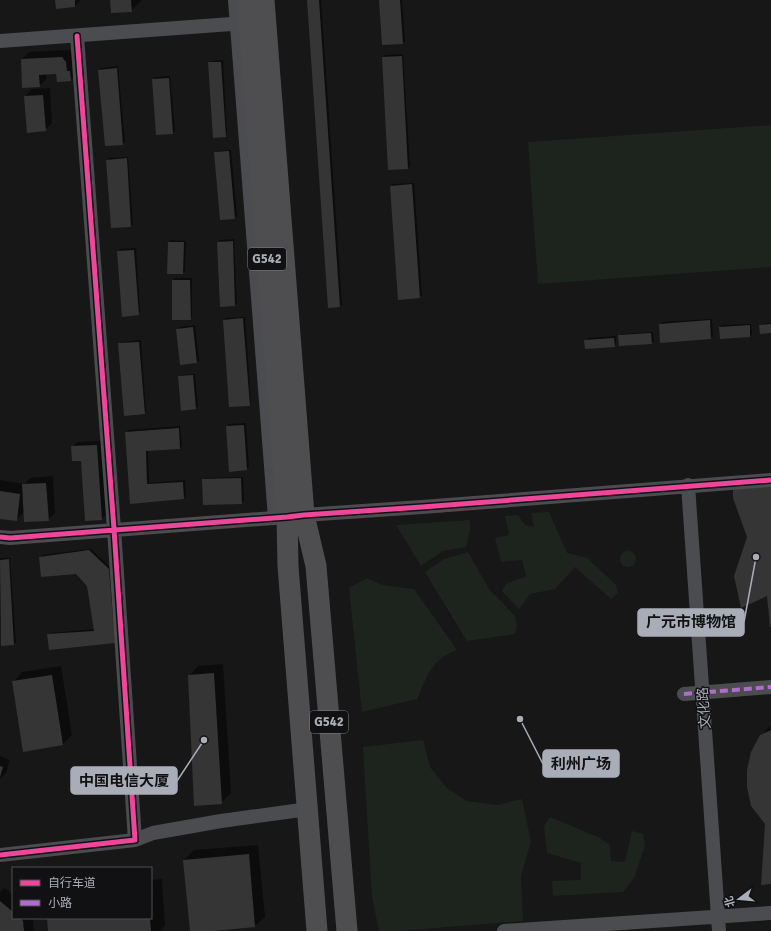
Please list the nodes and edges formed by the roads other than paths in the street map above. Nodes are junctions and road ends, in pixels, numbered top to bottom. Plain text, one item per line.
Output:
1 (235, 0) edge
2 (247, 0) edge
3 (264, 0) edge
4 (251, 22) junction
5 (77, 36) junction
6 (0, 41) edge
7 (771, 480) edge
8 (688, 485) junction
9 (289, 517) junction
10 (114, 530) junction
11 (0, 537) edge
12 (771, 687) edge
13 (702, 692) junction
14 (684, 694) dead end
15 (308, 809) junction
16 (135, 840) junction
17 (0, 855) edge
18 (771, 913) edge
19 (718, 917) junction
20 (317, 931) edge
21 (347, 931) edge
22 (504, 931) edge
23 (720, 931) edge

1 - 4 street
2 - 4 highway, G542
3 - 4 highway, G542
4 - 5 street
4 - 9 highway, G542
5 - 6 street
5 - 10 street
7 - 8 street
8 - 9 street
8 - 13 street, 文化路
9 - 10 street
9 - 15 highway, G542
9 - 21 highway, G542
10 - 11 street
10 - 16 street
12 - 13 street
13 - 14 street
13 - 19 street, 文化路
15 - 16 street
15 - 20 highway, G542
16 - 17 street
18 - 19 street
19 - 22 street
19 - 23 street, 文化路

